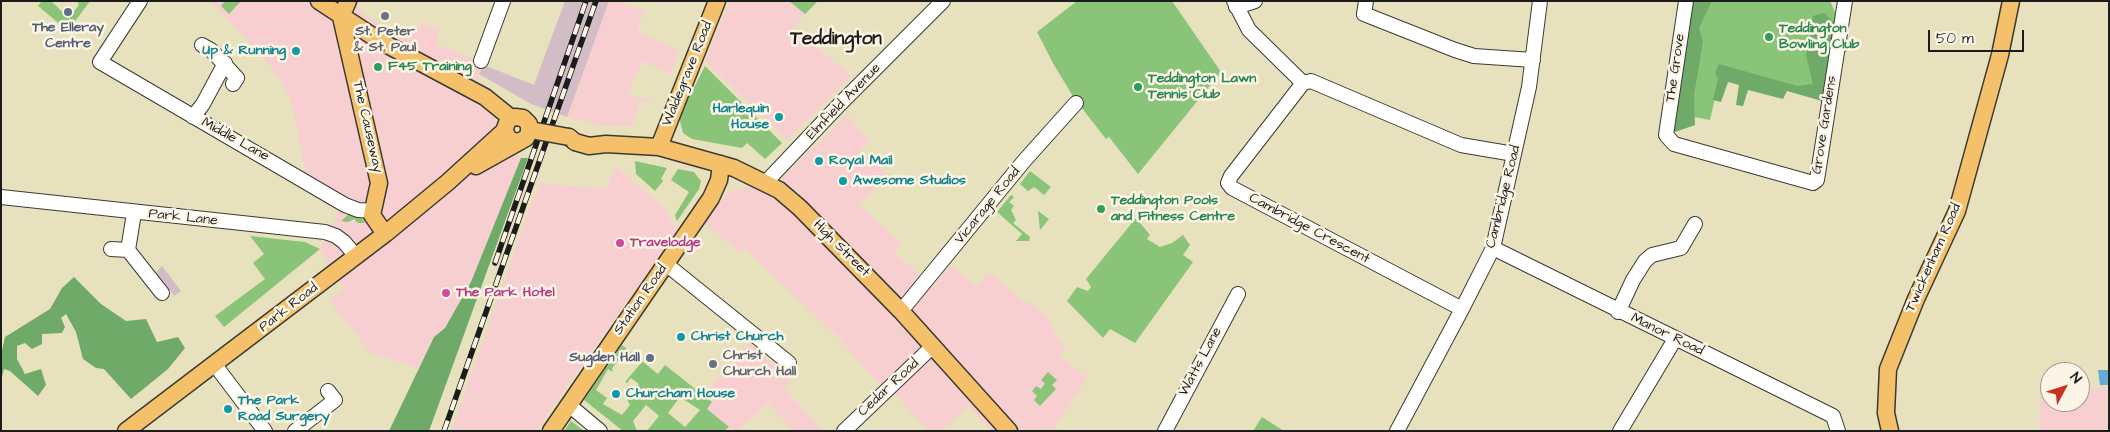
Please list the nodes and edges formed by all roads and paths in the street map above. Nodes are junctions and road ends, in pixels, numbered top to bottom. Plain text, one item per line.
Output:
1 (140, 1) edge
2 (319, 1) edge
3 (348, 1) edge
4 (503, 1) edge
5 (717, 1) edge
6 (943, 1) edge
7 (1255, 1) edge
8 (1366, 1) edge
9 (1540, 1) edge
10 (1686, 1) edge
11 (1845, 1) edge
12 (2011, 1) edge
13 (1235, 4) edge
14 (341, 17) junction
15 (202, 45) dead end
16 (1533, 60) junction
17 (481, 62) dead end
18 (225, 63) junction
19 (1303, 83) junction
20 (233, 84) dead end
21 (1076, 102) dead end
22 (193, 117) junction
23 (508, 124) junction
24 (1666, 136) joint
25 (522, 138) junction
26 (659, 147) junction
27 (1514, 154) junction
28 (721, 164) junction
29 (448, 182) junction
30 (766, 182) junction
31 (1, 196) edge
32 (373, 211) junction
33 (134, 213) junction
34 (1695, 224) dead end
35 (385, 234) junction
36 (1493, 248) junction
37 (111, 249) dead end
38 (128, 250) junction
39 (356, 256) junction
40 (666, 264) junction
41 (162, 293) dead end
42 (1238, 294) dead end
43 (1462, 309) junction
44 (902, 311) junction
45 (1618, 312) junction
46 (1675, 339) junction
47 (933, 346) junction
48 (789, 363) dead end
49 (215, 365) junction
50 (328, 391) dead end
51 (569, 405) junction
52 (1838, 428) edge
53 (1889, 429) edge
54 (126, 431) edge
55 (265, 431) edge
56 (296, 431) edge
57 (551, 431) edge
58 (600, 431) edge
59 (844, 431) edge
60 (1008, 431) edge
61 (1165, 431) edge
62 (1397, 431) edge
63 (1620, 431) edge

1 - 22 street, Middle Lane
2 - 14 main road
3 - 14 main road
4 - 17 street
5 - 26 main road, Waldegrave Road
6 - 30 street, Elmfield Avenue
7 - 13 street
8 - 16 street
9 - 16 street, Cambridge Road
10 - 24 street, The Grove
11 - 24 street, Grove Gardens
12 - 53 main road, Twickenham Road
13 - 19 street
14 - 23 main road
14 - 32 main road, The Causeway
15 - 18 street
16 - 27 street, Cambridge Road
18 - 20 street
18 - 22 street
19 - 27 street
19 - 43 street, Cambridge Crescent
21 - 44 street, Vicarage Road
22 - 32 street, Middle Lane
23 - 25 main road
23 - 25 main road
23 - 29 main road, Park Road
25 - 26 main road, High Street, bridge
25 - 29 main road, Park Road
26 - 28 main road, High Street
27 - 36 street, Cambridge Road
28 - 30 main road, High Street
28 - 40 main road, Station Road
29 - 35 main road, Park Road
30 - 44 main road, High Street
31 - 33 street, Park Lane
32 - 35 main road
33 - 38 street
33 - 39 street, Park Lane
34 - 45 street
35 - 39 main road, Park Road
36 - 43 street, Cambridge Road
36 - 45 street, Manor Road
37 - 38 street
38 - 41 street
39 - 49 main road, Park Road
40 - 48 street
40 - 51 main road, Station Road
42 - 61 street, Watts Lane
43 - 62 street, Cambridge Road
44 - 47 main road, High Street
45 - 46 street, Manor Road
46 - 52 street, Manor Road
46 - 63 street
47 - 59 street, Cedar Road
47 - 60 main road, High Street
49 - 54 main road, Park Road
49 - 55 street
50 - 56 street
51 - 57 main road, Station Road
51 - 58 street

